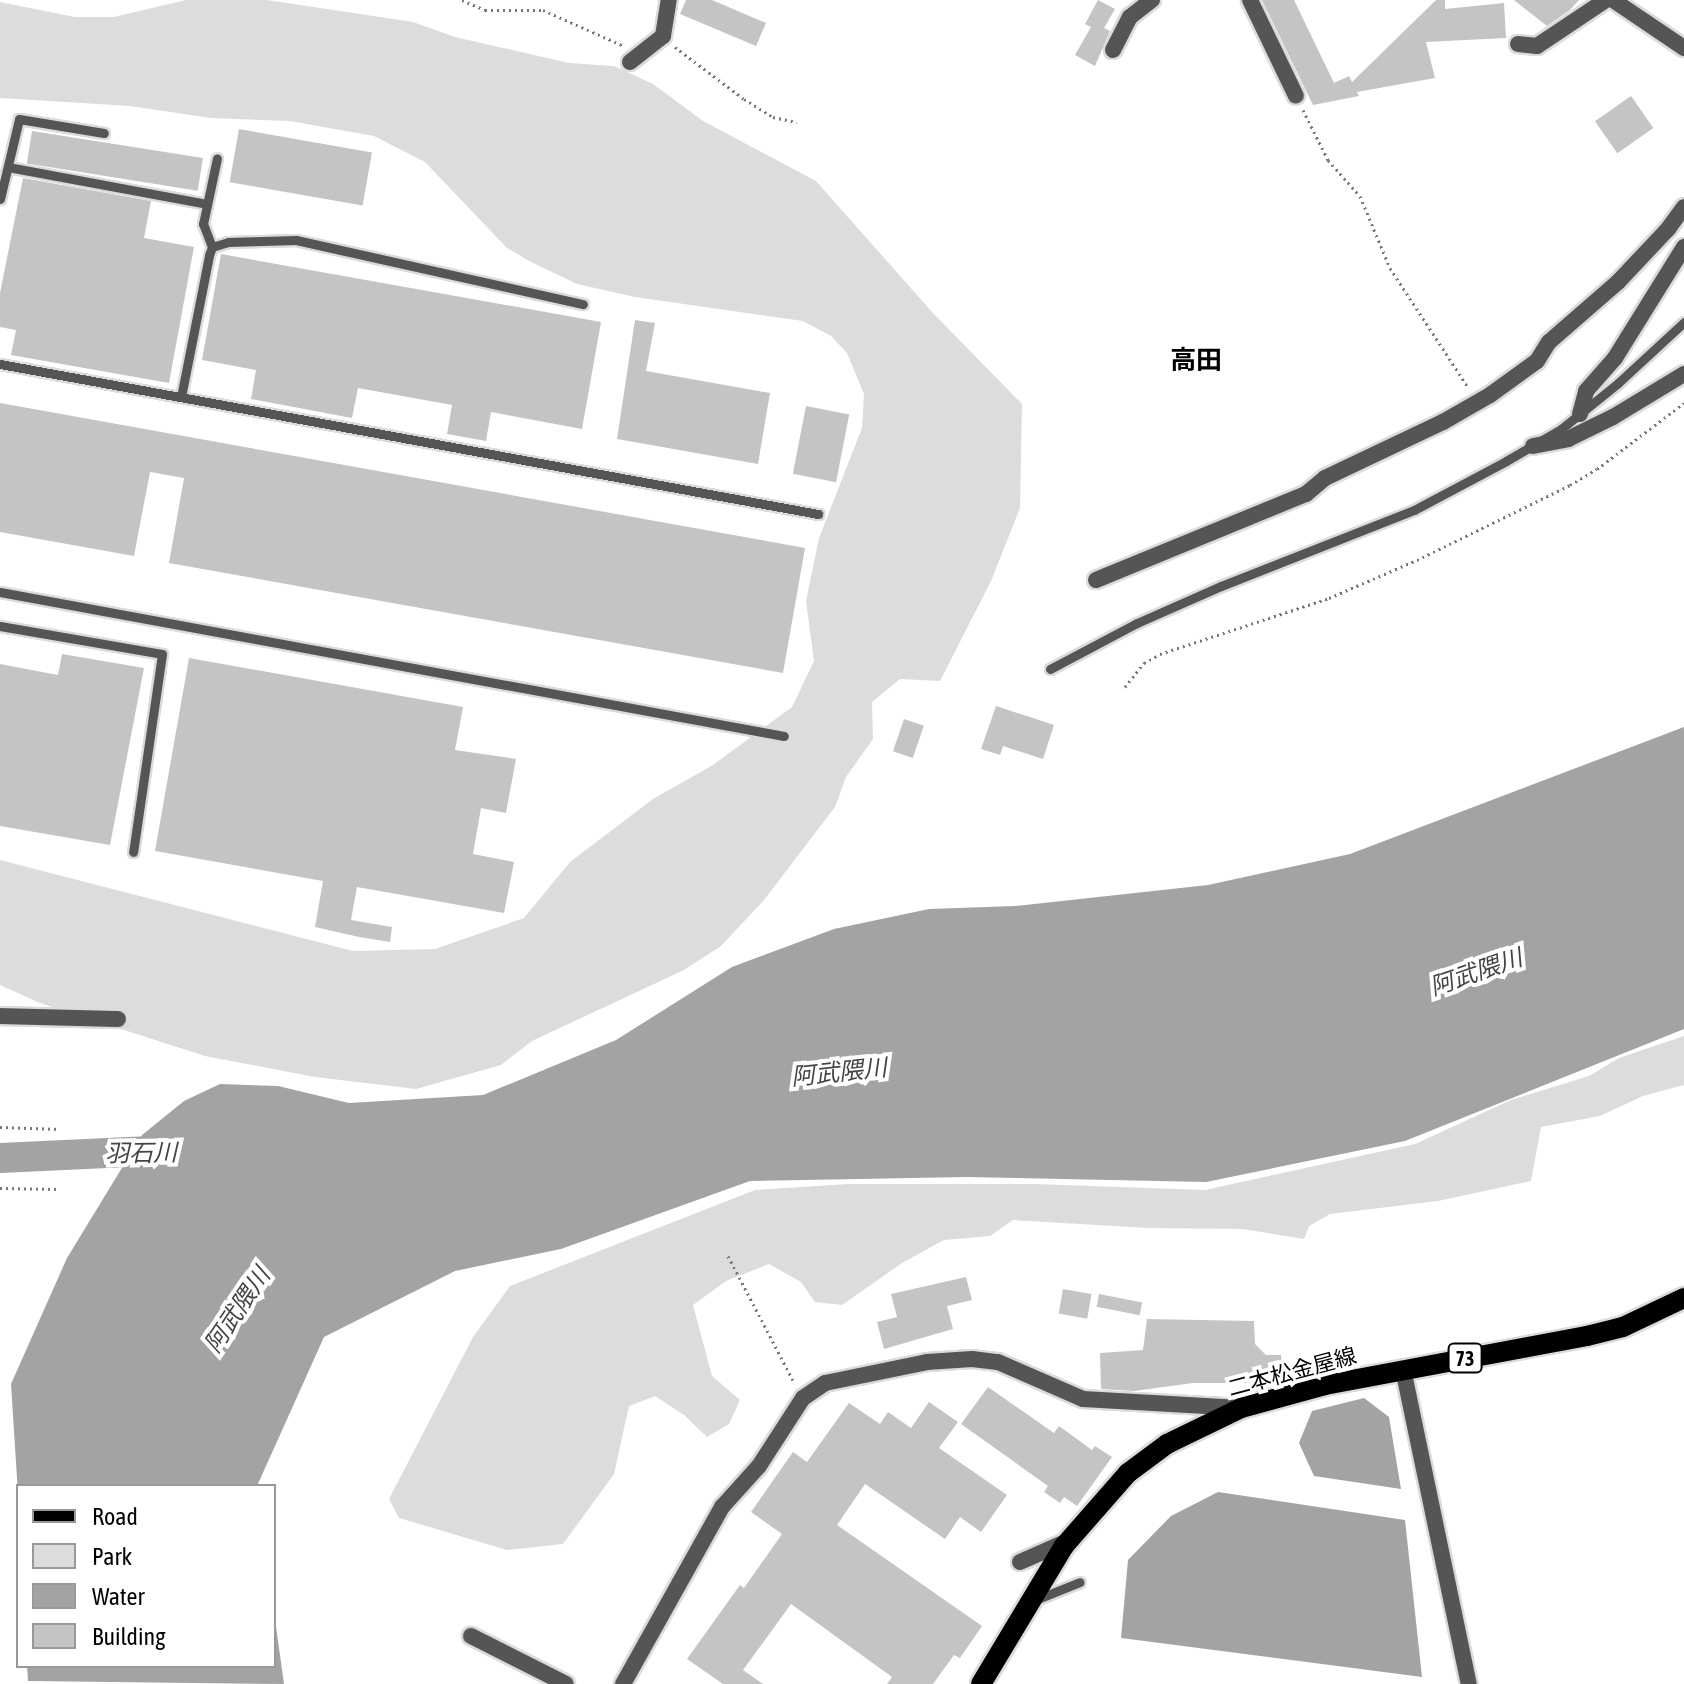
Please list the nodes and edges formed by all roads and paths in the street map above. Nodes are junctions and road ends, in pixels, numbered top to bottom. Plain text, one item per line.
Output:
1 (462, 0) edge
2 (669, 0) edge
3 (1152, 0) edge
4 (1250, 0) edge
5 (1606, 0) edge
6 (1613, 0) edge
7 (663, 36) junction
8 (1518, 44) dead end
9 (1684, 48) edge
10 (1113, 50) dead end
11 (636, 58) joint
12 (1296, 96) joint
13 (796, 122) dead end
14 (104, 133) dead end
15 (0, 140) edge
16 (14, 143) junction
17 (217, 158) dead end
18 (8, 167) junction
19 (0, 199) edge
20 (207, 204) junction
21 (1684, 207) edge
22 (212, 247) junction
23 (1684, 247) edge
24 (583, 304) dead end
25 (1684, 322) edge
26 (0, 364) edge
27 (1684, 374) edge
28 (181, 397) junction
29 (1480, 401) junction
30 (1684, 403) edge
31 (1580, 414) junction
32 (1533, 446) junction
33 (818, 514) dead end
34 (1096, 580) dead end
35 (0, 592) edge
36 (0, 626) edge
37 (1050, 669) dead end
38 (1125, 687) dead end
39 (784, 736) dead end
40 (133, 852) dead end
41 (0, 1016) edge
42 (118, 1019) dead end
43 (0, 1127) edge
44 (60, 1129) dead end
45 (0, 1188) edge
46 (58, 1189) dead end
47 (728, 1256) dead end
48 (1684, 1298) edge
49 (1403, 1369) junction
50 (803, 1398) junction
51 (1241, 1408) junction
52 (1070, 1540) junction
53 (1020, 1562) dead end
54 (1080, 1582) dead end
55 (1029, 1602) junction
56 (471, 1636) dead end
57 (566, 1684) edge
58 (623, 1684) edge
59 (981, 1684) edge
60 (1469, 1684) edge

1 - 11 path
2 - 7 street
3 - 10 street
4 - 12 street
5 - 8 street
6 - 9 street
7 - 11 street
7 - 13 path
12 - 29 path
14 - 16 lane
15 - 16 lane
16 - 18 lane
17 - 20 lane
18 - 19 lane
18 - 20 lane
20 - 22 lane
21 - 29 street
22 - 24 lane
22 - 28 lane
23 - 31 street
25 - 31 lane
26 - 28 lane
27 - 32 street
28 - 33 lane
29 - 34 street
30 - 38 path
31 - 32 lane
32 - 37 lane
35 - 39 lane
36 - 40 lane
41 - 42 street
43 - 44 path
45 - 46 path
47 - 50 path
48 - 49 main road, 二本松金屋線 / 73
49 - 51 main road, 二本松金屋線 / 73
49 - 60 street
50 - 51 street
50 - 58 street
51 - 52 main road, 二本松金屋線 / 73
52 - 53 street
52 - 55 main road, 二本松金屋線 / 73
54 - 55 lane
55 - 59 main road, 二本松金屋線 / 73
56 - 57 street

